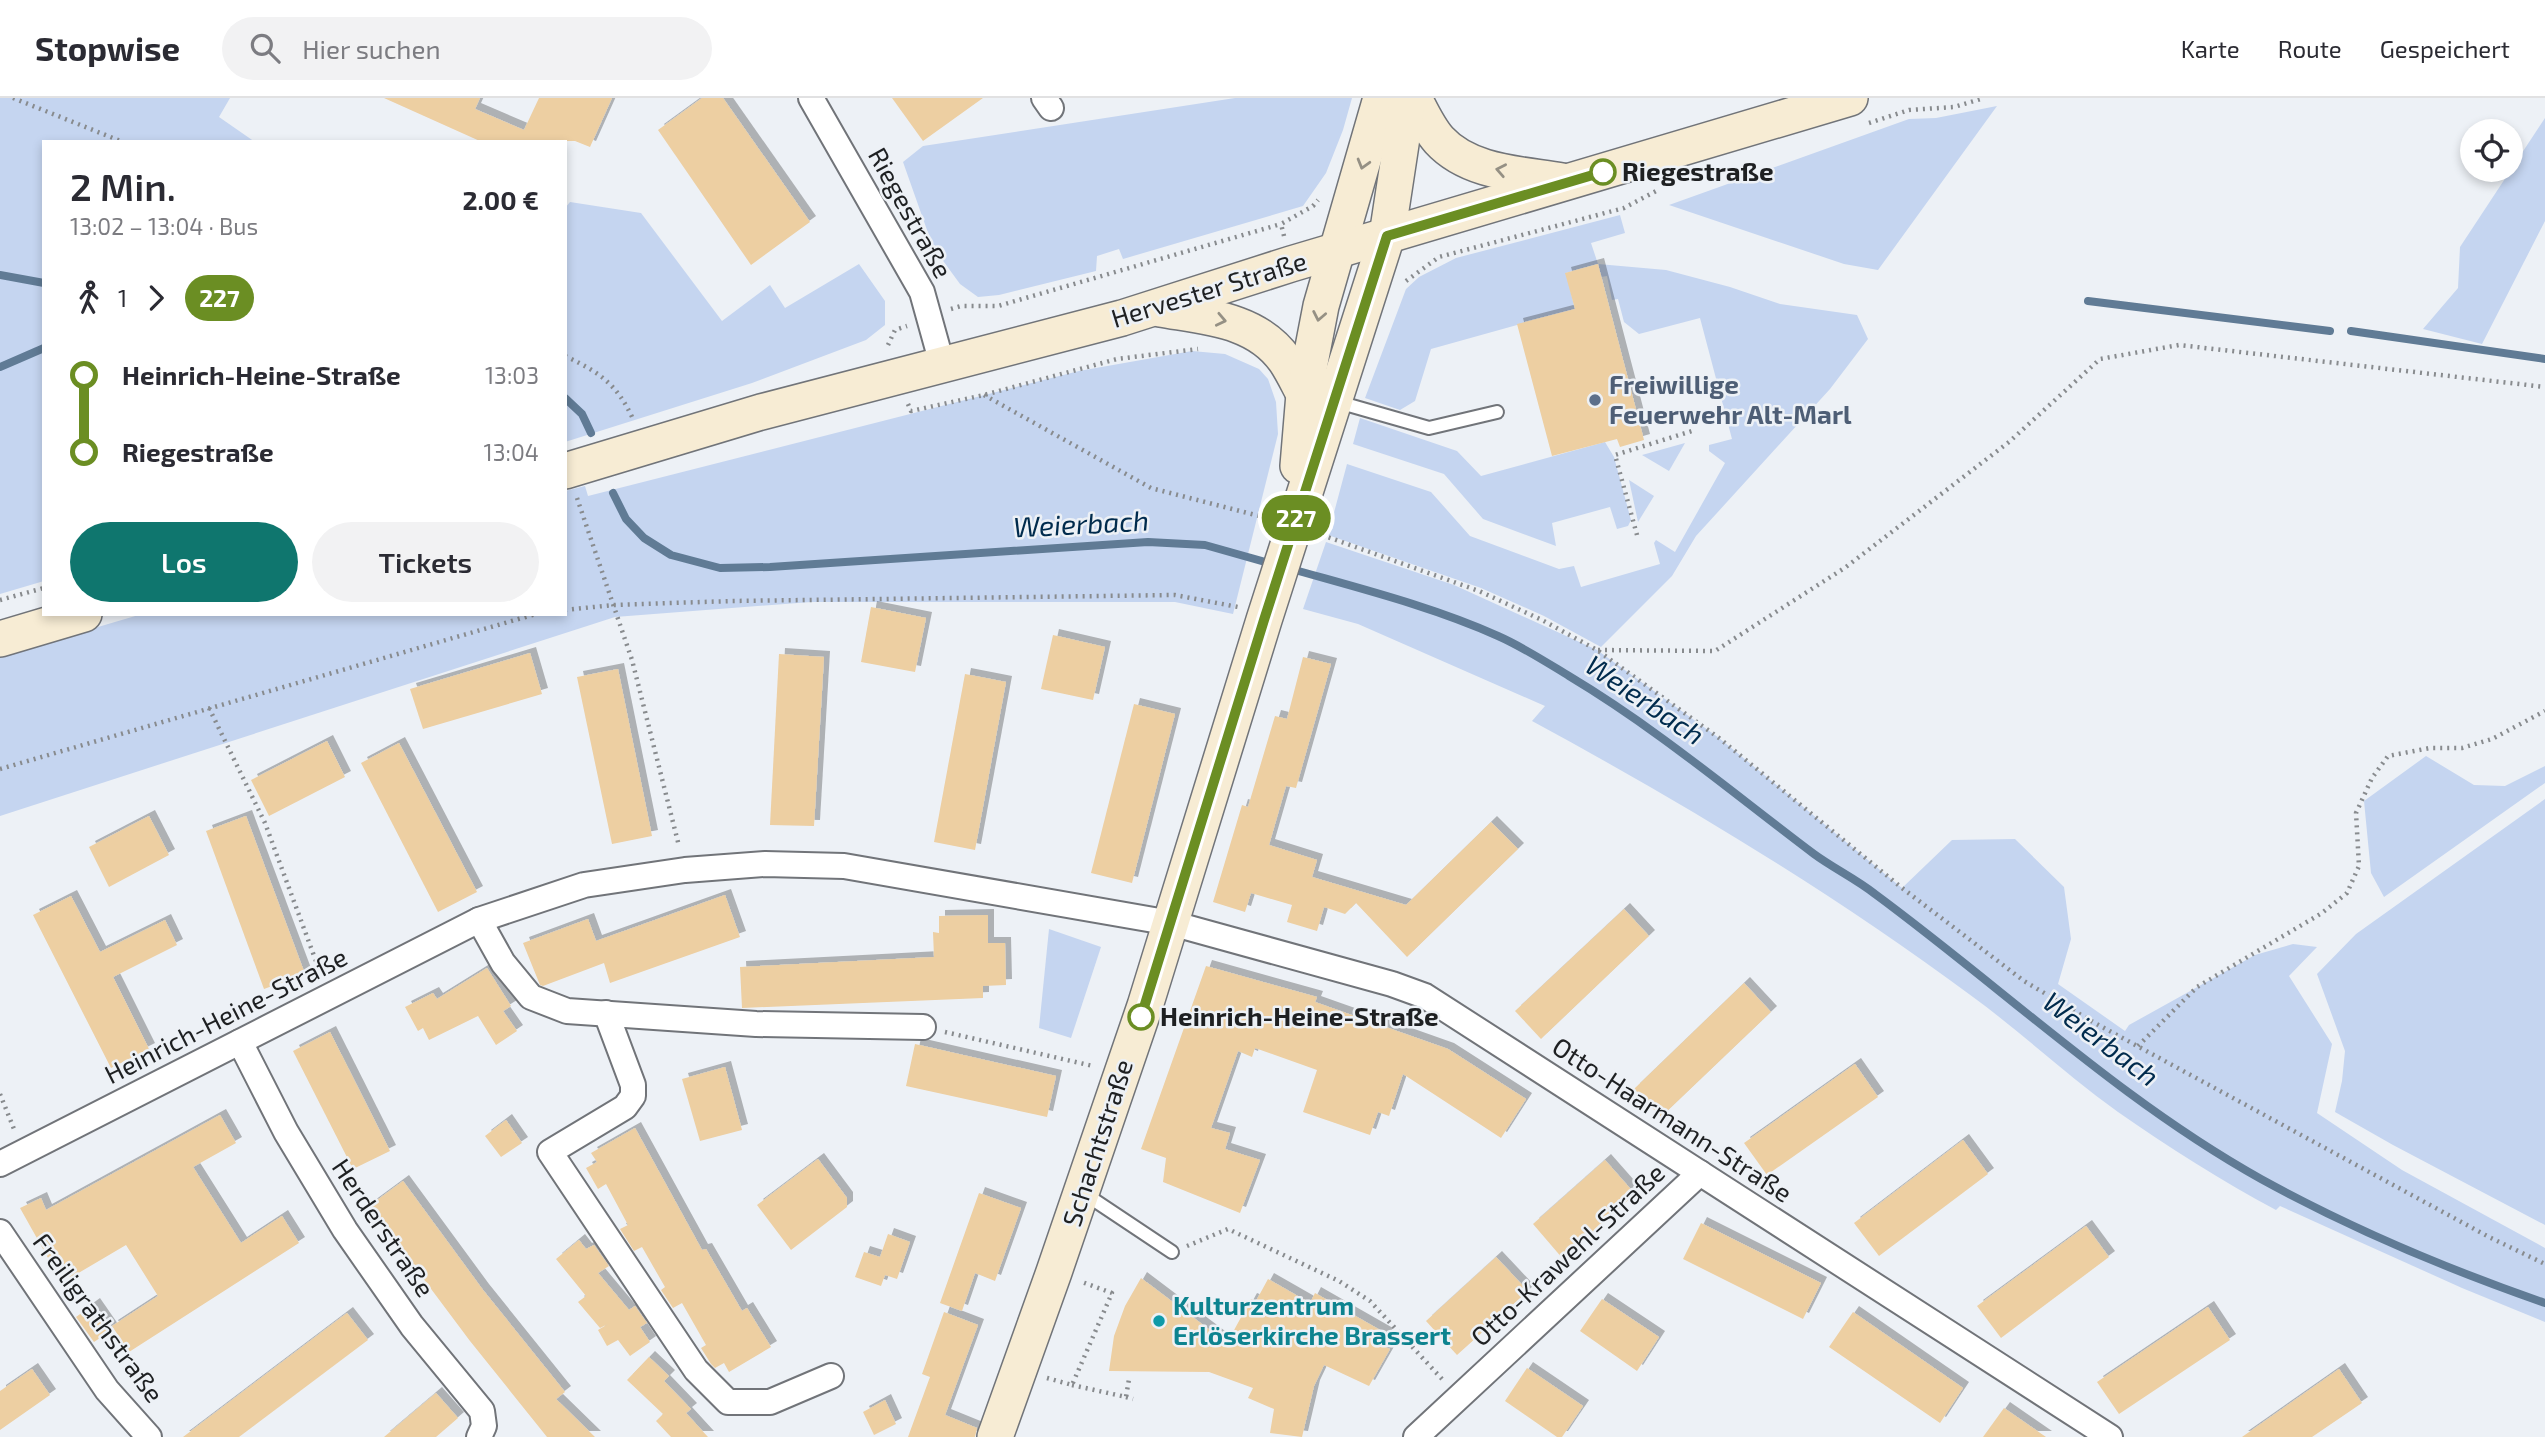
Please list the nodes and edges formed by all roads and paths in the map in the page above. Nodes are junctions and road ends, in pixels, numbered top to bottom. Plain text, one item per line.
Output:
1 (13, 98) edge
2 (811, 98) edge
3 (1381, 98) edge
4 (1408, 98) edge
5 (1415, 98) edge
6 (1984, 98) edge
7 (1854, 112) edge
8 (118, 140) edge
9 (1569, 182) junction
10 (1659, 189) dead end
11 (1320, 196) dead end
12 (1281, 224) junction
13 (1387, 236) junction
14 (1337, 251) junction
15 (1291, 264) junction
16 (1398, 286) dead end
17 (1153, 308) junction
18 (929, 317) junction
19 (888, 345) dead end
20 (1211, 347) dead end
21 (567, 357) edge
22 (942, 364) junction
23 (2545, 387) edge
24 (1319, 397) junction
25 (1497, 412) dead end
26 (636, 426) dead end
27 (1692, 431) dead end
28 (567, 470) edge
29 (1291, 535) junction
30 (1637, 535) dead end
31 (42, 589) edge
32 (0, 600) edge
33 (613, 605) junction
34 (1268, 607) junction
35 (567, 610) edge
36 (77, 616) edge
37 (529, 616) edge
38 (0, 639) edge
39 (1597, 650) junction
40 (209, 708) junction
41 (2545, 711) edge
42 (0, 769) edge
43 (685, 870) junction
44 (479, 920) junction
45 (1171, 923) junction
46 (329, 997) junction
47 (606, 1013) junction
48 (923, 1027) joint
49 (240, 1042) junction
50 (2138, 1046) junction
51 (1122, 1072) junction
52 (0, 1094) edge
53 (24, 1152) junction
54 (0, 1164) edge
55 (1699, 1173) junction
56 (1082, 1192) junction
57 (0, 1232) edge
58 (1172, 1252) joint
59 (2545, 1264) edge
60 (1054, 1272) junction
61 (1018, 1370) junction
62 (831, 1376) dead end
63 (1129, 1379) dead end
64 (1072, 1385) junction
65 (1126, 1397) junction
66 (1459, 1397) junction
67 (1133, 1399) dead end
68 (149, 1437) edge
69 (479, 1437) edge
70 (995, 1437) edge
71 (1416, 1437) edge
72 (2110, 1437) edge

1 - 8 path
2 - 18 street, Riegestraße
3 -> 14 street, Schachtstraße
4 - 13 street, Schachtstraße
9 -> 5 street
6 - 7 path
7 - 9 street, Hervester Straße
9 - 13 street, Hervester Straße
10 - 16 path
11 - 12 path
12 - 15 path
12 - 18 path
13 - 14 street, Hervester Straße
13 - 24 street, Schachtstraße
14 - 15 street, Hervester Straße
14 -> 24 street, Schachtstraße
15 - 17 street, Hervester Straße
17 - 22 street, Hervester Straße
17 -> 24 street
18 - 19 path
18 - 22 street, Riegestraße
20 - 29 path
21 - 26 path
22 - 28 street, Hervester Straße
23 - 39 path
24 - 25 lane
24 - 29 street, Schachtstraße
27 - 30 path
28 - 33 path
29 - 34 street, Schachtstraße
29 - 39 path
31 - 32 path
33 - 34 path
33 - 35 path
33 - 43 path
34 - 45 street, Schachtstraße
36 - 38 street
37 - 40 path
39 - 50 path
40 - 42 path
40 - 46 path
41 - 50 path
43 - 44 street, Heinrich-Heine-Straße
43 - 45 street, Heinrich-Heine-Straße
44 - 46 street, Heinrich-Heine-Straße
44 - 47 street
45 - 51 street, Schachtstraße
45 - 55 street, Otto-Haarmann-Straße
46 - 49 street, Heinrich-Heine-Straße
47 - 48 street
47 - 62 street
48 - 51 path
49 - 53 street, Heinrich-Heine-Straße
49 - 69 street, Herderstraße
50 - 59 path
51 - 56 street, Schachtstraße
52 - 53 path
53 - 54 street, Heinrich-Heine-Straße
55 - 66 street, Otto-Krawehl-Straße
55 - 72 street, Otto-Haarmann-Straße
56 - 58 lane
56 - 60 street, Schachtstraße
57 - 68 street, Freiligrathstraße
58 - 66 path
60 - 61 street, Schachtstraße
60 - 64 path
61 - 64 path
61 - 70 street, Schachtstraße
63 - 65 path
64 - 65 path
65 - 67 path
66 - 71 street, Otto-Krawehl-Straße

